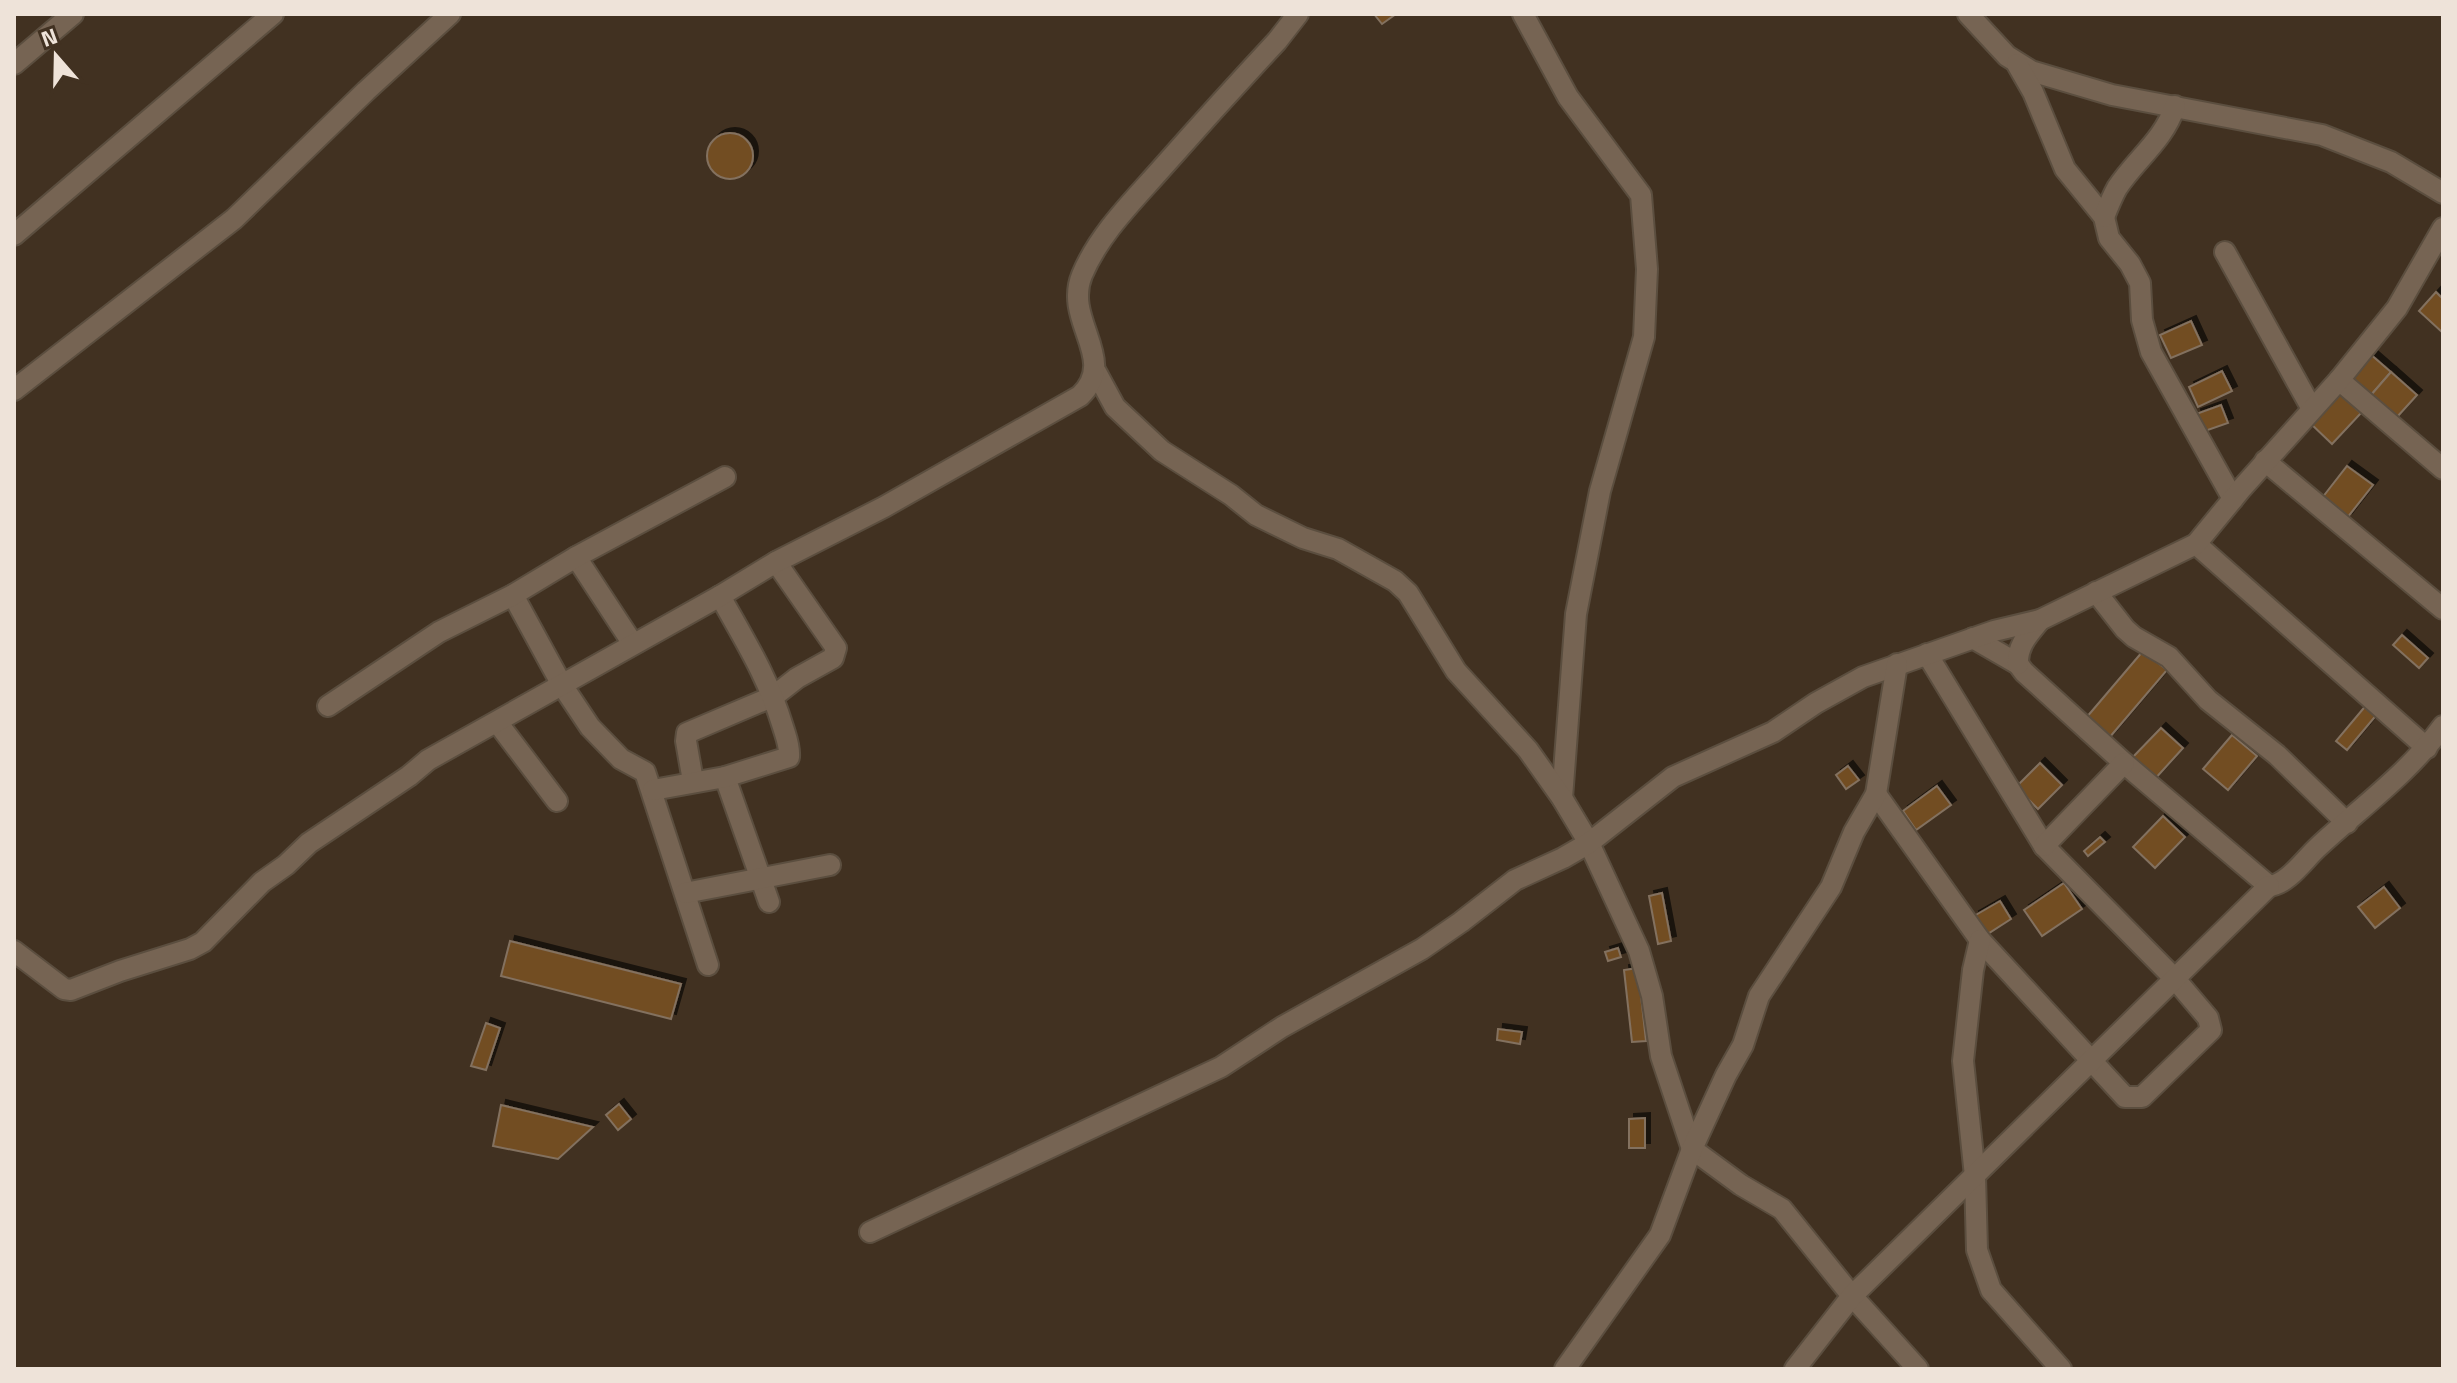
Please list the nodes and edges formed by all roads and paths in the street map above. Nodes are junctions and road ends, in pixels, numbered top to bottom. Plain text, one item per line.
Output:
1 (73, 14) edge
2 (273, 14) edge
3 (450, 14) edge
4 (1298, 14) edge
5 (1523, 14) edge
6 (1968, 14) edge
7 (14, 64) edge
8 (2017, 64) junction
9 (2175, 106) junction
10 (2443, 193) edge
11 (2104, 217) junction
12 (2443, 228) edge
13 (14, 235) edge
14 (2225, 252) dead end
15 (1096, 372) junction
16 (2339, 380) junction
17 (14, 390) edge
18 (2312, 409) junction
19 (2265, 461) junction
20 (2443, 469) edge
21 (725, 477) dead end
22 (2233, 499) junction
23 (2196, 544) junction
24 (576, 557) junction
25 (776, 562) junction
26 (2096, 592) junction
27 (513, 595) junction
28 (720, 596) junction
29 (2443, 609) edge
30 (2040, 620) junction
31 (1973, 638) junction
32 (633, 644) junction
33 (1927, 654) junction
34 (1897, 664) junction
35 (2018, 664) junction
36 (562, 685) junction
37 (774, 696) junction
38 (328, 706) dead end
39 (497, 722) junction
40 (2443, 726) edge
41 (2427, 748) junction
42 (2124, 763) junction
43 (725, 777) junction
44 (693, 781) junction
45 (653, 790) junction
46 (1876, 794) junction
47 (1562, 798) junction
48 (557, 801) dead end
49 (2347, 823) junction
50 (1589, 843) junction
51 (2044, 846) junction
52 (830, 865) dead end
53 (760, 877) junction
54 (2269, 886) junction
55 (685, 893) junction
56 (769, 902) dead end
57 (1980, 940) junction
58 (14, 951) edge
59 (708, 965) dead end
60 (2175, 979) junction
61 (2091, 1061) junction
62 (1692, 1149) junction
63 (1975, 1176) junction
64 (870, 1232) dead end
65 (1852, 1296) junction
66 (1574, 1360) edge
67 (1565, 1369) edge
68 (1795, 1369) edge
69 (1918, 1369) edge
70 (2061, 1369) edge

1 - 7 street
2 - 13 street
3 - 17 street
4 - 15 street
5 - 47 street
6 - 8 street
8 - 9 street
8 - 11 street
9 - 10 street
9 - 11 street
11 - 22 street
12 - 16 street
14 - 18 street
15 - 25 street
15 - 47 street
16 - 18 street
16 - 20 street
18 - 19 street
19 - 22 street
19 - 29 street
21 - 24 street
22 - 23 street
23 - 26 street
23 - 41 street
24 - 27 street
24 - 32 street
25 - 28 street
25 - 37 street
26 - 30 street
26 - 49 street
27 - 36 street
27 - 38 street
28 - 32 street
28 - 37 street
30 - 31 street
30 - 35 street
31 - 33 street
31 - 35 street
32 - 36 street
33 - 34 street
33 - 51 street
34 - 46 street
34 - 50 street
35 - 42 street
36 - 39 street
36 - 45 street
37 - 43 street
37 - 44 street
39 - 48 street
39 - 58 street
40 - 41 street
41 - 49 street
42 - 51 street
42 - 54 street
43 - 44 street
43 - 53 street
44 - 45 street
45 - 55 street
46 - 57 street
46 - 62 street
47 - 50 street
49 - 54 street
50 - 62 street
50 - 64 street
51 - 60 street
52 - 53 street
53 - 55 street
53 - 56 street
54 - 60 street
55 - 59 street
57 - 61 street
57 - 63 street
60 - 61 street
60 - 61 street
61 - 63 street
62 - 65 street
62 - 66 street
63 - 65 street
63 - 70 street
65 - 68 street
65 - 69 street
66 - 67 street

